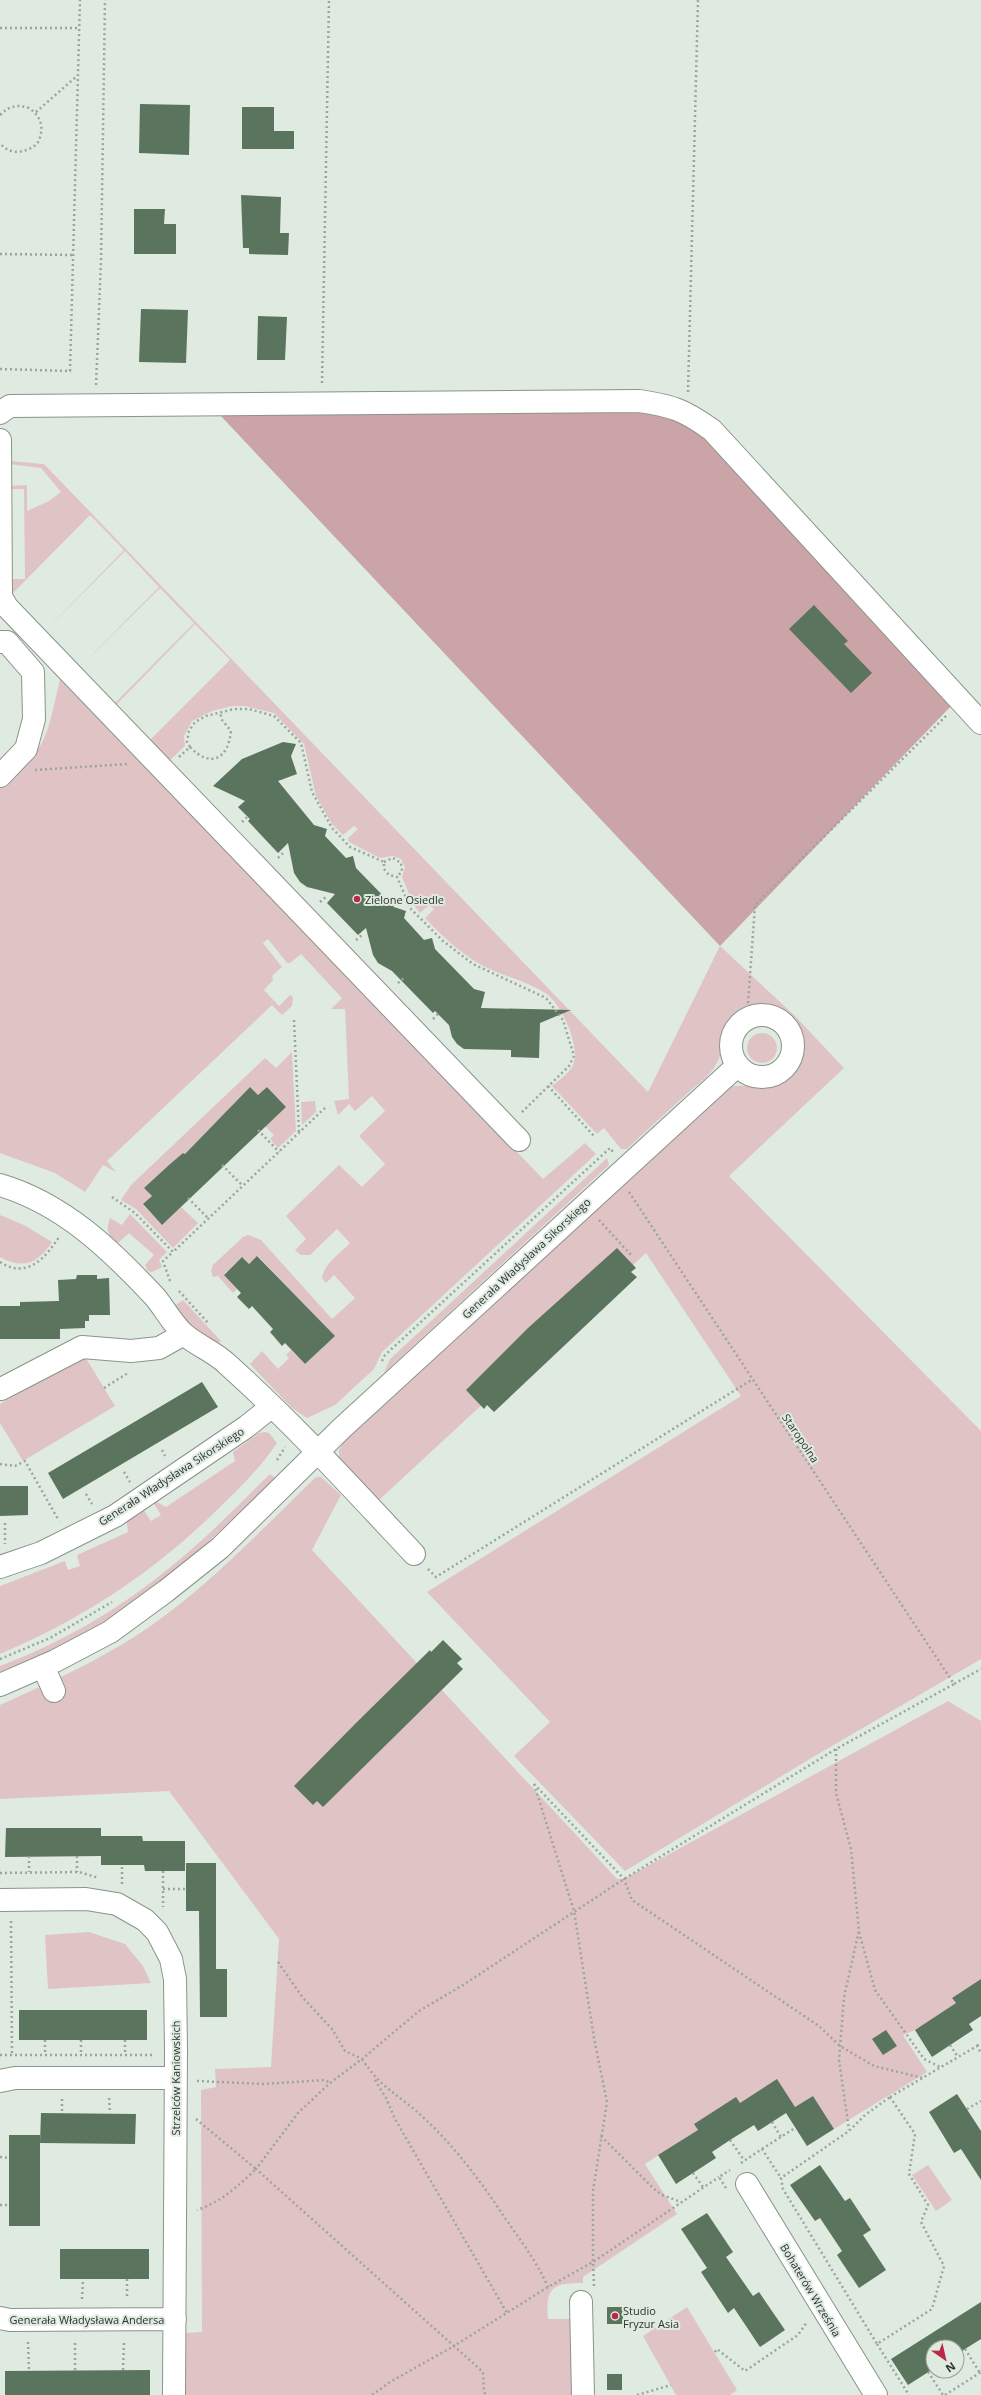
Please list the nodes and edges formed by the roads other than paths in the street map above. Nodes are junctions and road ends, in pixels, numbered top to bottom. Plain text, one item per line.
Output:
1 (0, 413) edge
2 (0, 440) edge
3 (0, 642) edge
4 (981, 723) edge
5 (3, 774) edge
6 (737, 1066) junction
7 (512, 1134) road end
8 (0, 1185) edge
9 (184, 1334) junction
10 (1, 1389) dead end
11 (271, 1407) junction
12 (316, 1452) junction
13 (414, 1554) road end
14 (3, 1559) edge
15 (43, 1666) junction
16 (0, 1685) edge
17 (54, 1692) dead end
18 (6, 1900) edge
19 (175, 2078) junction
20 (7, 2079) edge
21 (747, 2184) dead end
22 (587, 2298) road end
23 (0, 2318) edge
24 (174, 2319) junction
25 (174, 2395) edge
26 (583, 2395) edge
27 (876, 2395) edge

1 - 4 street
2 - 7 street
3 - 5 street
6 - 6 street
6 - 12 street, Generała Władysława Sikorskiego
8 - 9 street
9 - 10 street
9 - 11 street
11 - 12 street
11 - 14 street, Generała Władysława Sikorskiego
12 - 13 street
12 - 15 street, Generała Władysława Sikorskiego
15 - 16 street, Generała Władysława Sikorskiego
15 - 17 street
18 - 19 street, Strzelców Kaniowskich
19 - 20 street
19 - 24 street, Strzelców Kaniowskich
21 - 27 street, Bohaterów Września
22 - 26 street
23 - 24 street, Generała Władysława Andersa
24 - 25 street, Strzelców Kaniowskich

